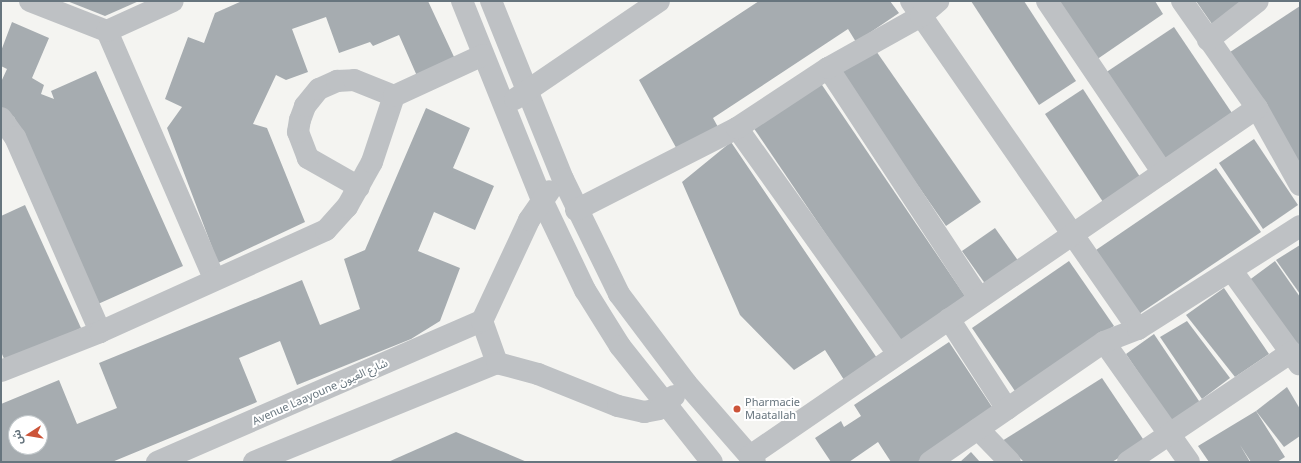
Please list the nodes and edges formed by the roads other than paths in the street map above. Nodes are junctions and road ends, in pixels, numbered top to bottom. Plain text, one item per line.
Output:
1 (30, 1) edge
2 (173, 1) edge
3 (462, 1) edge
4 (491, 1) edge
5 (659, 1) edge
6 (938, 1) edge
7 (1047, 1) edge
8 (1182, 1) edge
9 (1258, 1) edge
10 (916, 8) edge
11 (107, 31) junction
12 (1208, 40) junction
13 (483, 55) junction
14 (828, 68) junction
15 (527, 93) junction
16 (394, 96) junction
17 (502, 106) junction
18 (1257, 108) junction
19 (1, 118) edge
20 (737, 128) junction
21 (1163, 173) junction
22 (563, 179) junction
23 (1300, 185) edge
24 (359, 187) junction
25 (542, 200) junction
26 (576, 210) junction
27 (1300, 226) edge
28 (1072, 235) junction
29 (1232, 271) junction
30 (215, 280) junction
31 (979, 298) junction
32 (949, 319) junction
33 (482, 321) junction
34 (1138, 329) junction
35 (100, 332) junction
36 (1104, 342) junction
37 (898, 354) junction
38 (1296, 358) edge
39 (497, 363) junction
40 (1, 370) edge
41 (686, 384) junction
42 (666, 405) junction
43 (1007, 409) junction
44 (978, 429) junction
45 (1168, 434) junction
46 (752, 459) edge
47 (157, 462) edge
48 (254, 462) edge
49 (712, 462) edge
50 (930, 462) edge
51 (1010, 462) edge
52 (1128, 462) edge
53 (1188, 462) edge

1 - 11 street
2 - 11 street
3 - 13 street
4 - 15 street
5 - 15 street
6 - 10 street
7 - 21 street
8 - 12 street
9 - 12 street
10 - 14 street
10 - 28 street
11 - 30 street
12 - 18 street
13 - 16 street
13 - 17 street
14 - 20 street
14 - 31 street
15 - 17 street
15 - 22 street
16 - 24 street
16 - 24 street
17 - 25 street
18 - 21 street
18 - 23 street
19 - 35 street
20 - 26 street
20 - 37 street
21 - 28 street
22 - 25 street
22 - 26 street
24 - 30 street
25 - 33 street
25 - 42 street
26 - 41 street
27 - 29 street
28 - 31 street
28 - 34 street
29 - 34 street
29 - 38 street
30 - 35 street
31 - 32 street
32 - 37 street
32 - 43 street
33 - 39 street
33 - 47 street, Avenue Laayoune شارع العيون
34 - 36 street
35 - 40 street
36 - 43 street
36 - 45 street
37 - 46 street
38 - 45 street
39 - 42 street
39 - 48 street
41 - 42 street
41 - 46 street
42 - 49 street
43 - 44 street
44 - 50 street
44 - 51 street
45 - 52 street
45 - 53 street

